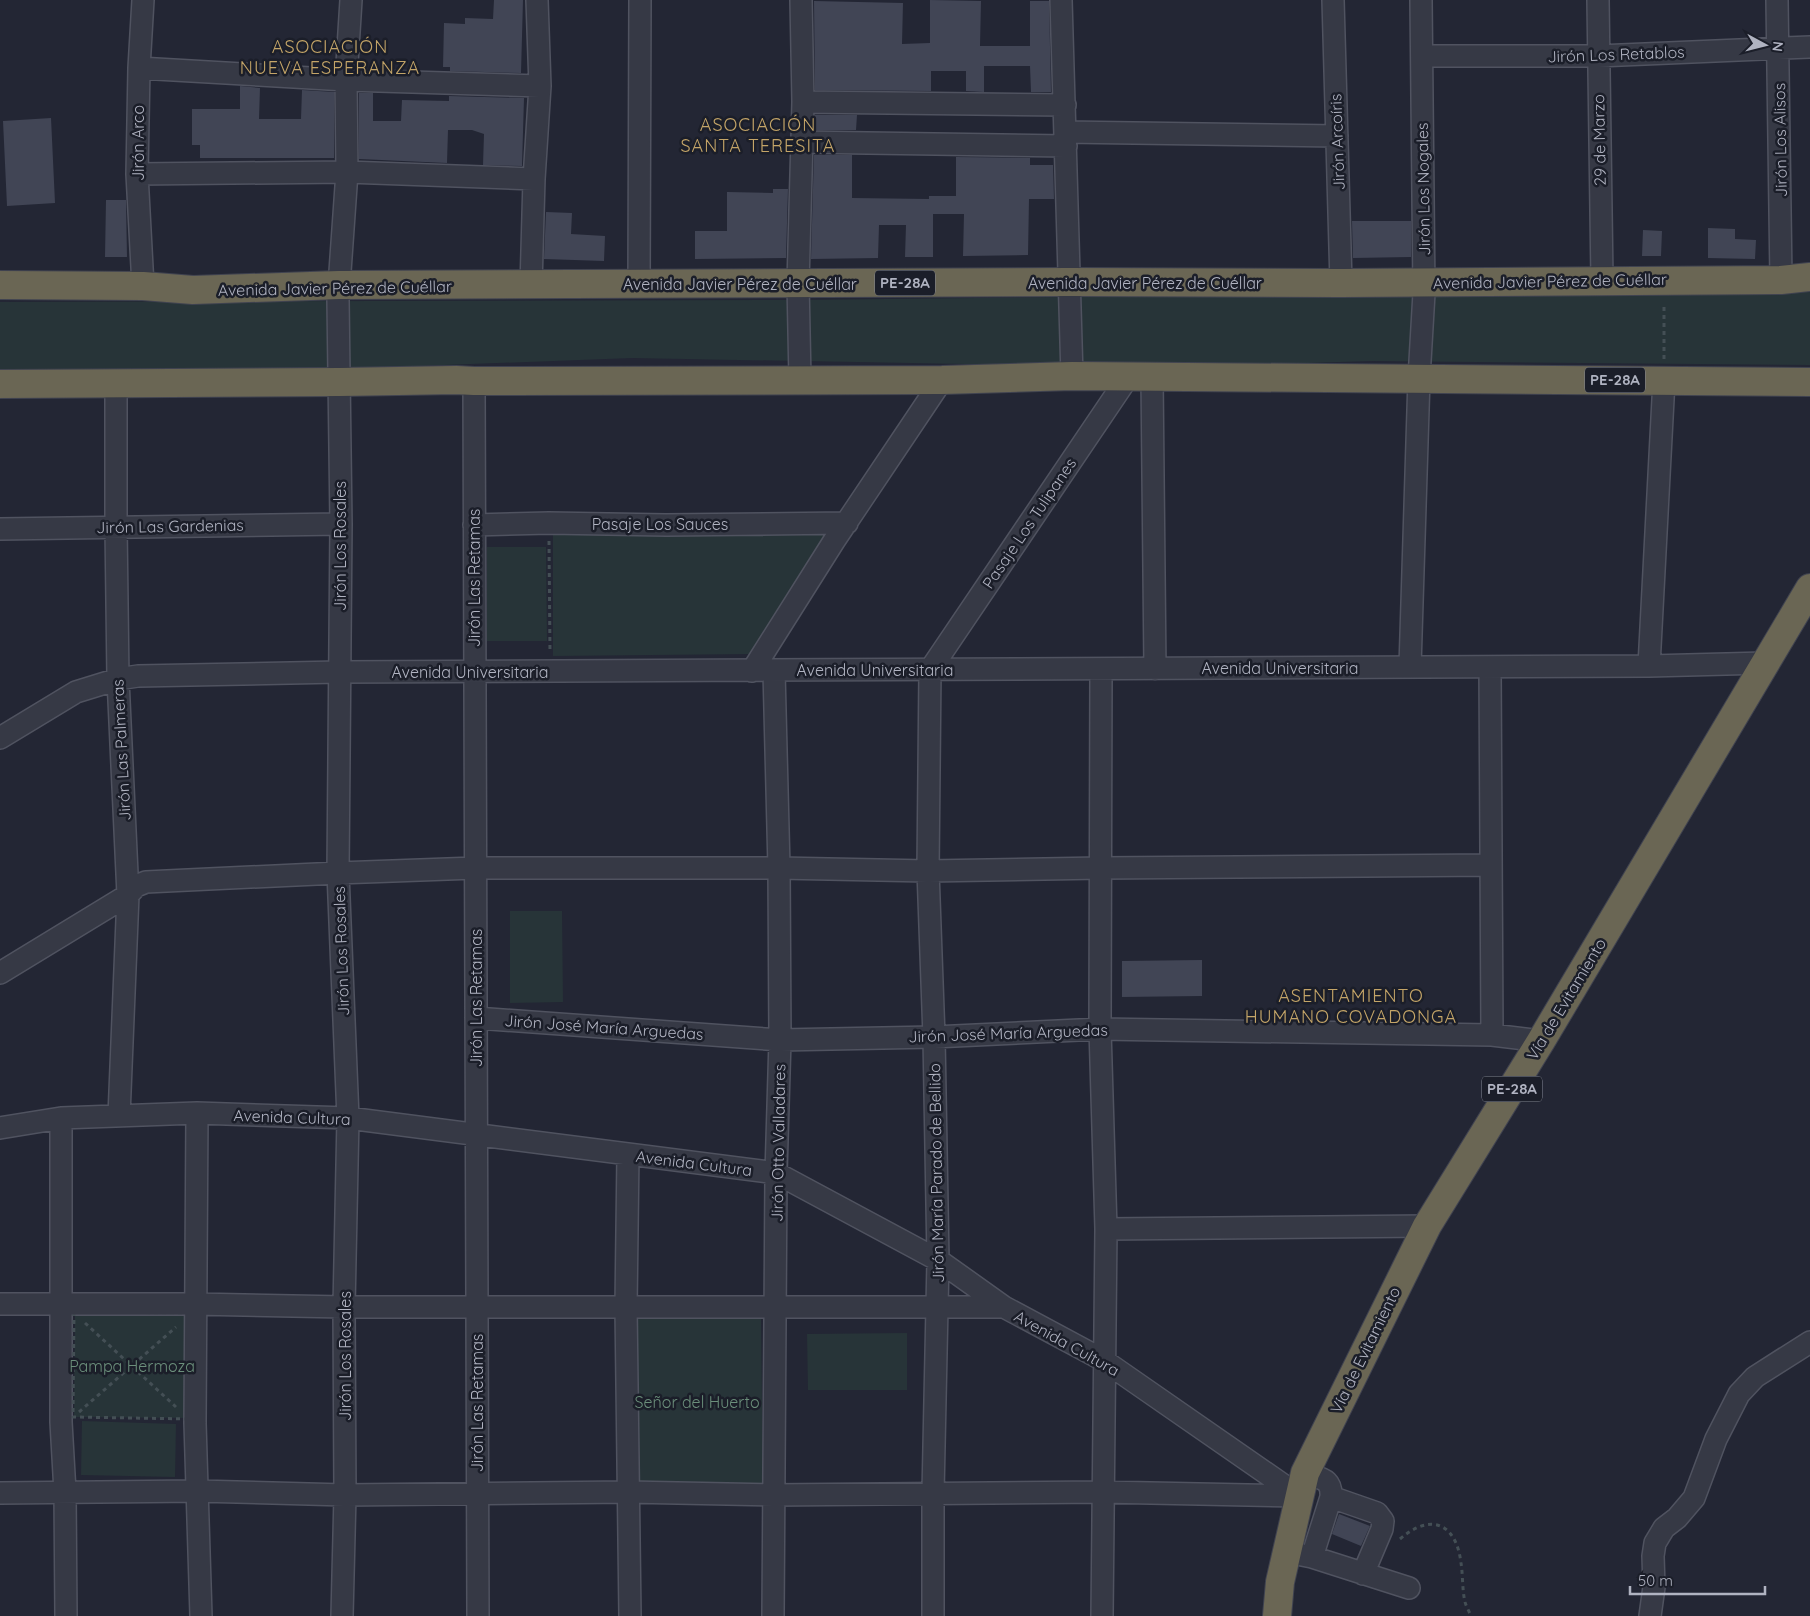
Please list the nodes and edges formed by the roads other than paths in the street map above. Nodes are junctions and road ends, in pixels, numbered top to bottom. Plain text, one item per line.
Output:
1 (143, 0) edge
2 (351, 0) edge
3 (537, 0) edge
4 (640, 0) edge
5 (801, 0) edge
6 (1061, 0) edge
7 (1333, 0) edge
8 (1421, 0) edge
9 (1598, 0) edge
10 (1777, 0) edge
11 (1810, 47) edge
12 (1778, 49) junction
13 (1422, 56) junction
14 (1598, 56) junction
15 (139, 68) junction
16 (346, 80) junction
17 (540, 86) junction
18 (803, 102) junction
19 (1065, 105) junction
20 (1337, 136) junction
21 (1065, 139) junction
22 (801, 142) junction
23 (347, 172) junction
24 (138, 174) junction
25 (534, 178) junction
26 (1810, 277) edge
27 (1602, 280) junction
28 (1781, 280) junction
29 (1069, 282) junction
30 (1424, 282) junction
31 (798, 283) junction
32 (1341, 283) junction
33 (640, 284) junction
34 (0, 285) edge
35 (143, 286) junction
36 (339, 286) junction
37 (531, 286) junction
38 (1072, 376) junction
39 (1140, 377) junction
40 (1419, 378) junction
41 (800, 380) junction
42 (942, 380) junction
43 (1664, 380) junction
44 (474, 381) junction
45 (340, 382) junction
46 (1810, 382) edge
47 (0, 384) edge
48 (116, 384) junction
49 (847, 523) junction
50 (341, 524) junction
51 (474, 525) junction
52 (116, 526) junction
53 (0, 529) edge
54 (1810, 588) edge
55 (1765, 663) junction
56 (1649, 666) junction
57 (1410, 667) junction
58 (1490, 667) junction
59 (1102, 669) junction
60 (1155, 669) junction
61 (930, 670) junction
62 (752, 671) junction
63 (774, 671) junction
64 (339, 672) junction
65 (474, 672) junction
66 (118, 679) junction
67 (0, 738) edge
68 (1491, 865) junction
69 (475, 868) junction
70 (779, 868) junction
71 (1101, 868) junction
72 (928, 871) junction
73 (338, 872) junction
74 (128, 895) junction
75 (0, 973) edge
76 (476, 1018) junction
77 (1100, 1029) junction
78 (1492, 1036) junction
79 (934, 1037) junction
80 (780, 1040) junction
81 (1541, 1041) junction
82 (197, 1113) junction
83 (119, 1116) junction
84 (61, 1118) junction
85 (348, 1118) junction
86 (0, 1128) edge
87 (477, 1135) junction
88 (628, 1154) junction
89 (776, 1173) junction
90 (1427, 1226) junction
91 (1106, 1229) junction
92 (938, 1260) junction
93 (0, 1304) edge
94 (936, 1306) junction
95 (344, 1307) junction
96 (477, 1307) junction
97 (626, 1307) junction
98 (775, 1307) junction
99 (1004, 1307) junction
100 (68, 1308) junction
101 (193, 1308) junction
102 (1810, 1342) edge
103 (1103, 1360) junction
104 (1302, 1484) junction
105 (198, 1491) junction
106 (64, 1492) junction
107 (628, 1492) junction
108 (933, 1492) junction
109 (1102, 1492) junction
110 (0, 1493) edge
111 (478, 1493) junction
112 (774, 1494) junction
113 (345, 1495) junction
114 (1331, 1497) junction
115 (1300, 1555) junction
116 (1363, 1574) junction
117 (1409, 1588) dead end
118 (66, 1616) edge
119 (201, 1616) edge
120 (342, 1616) edge
121 (478, 1616) edge
122 (630, 1616) edge
123 (773, 1616) edge
124 (933, 1616) edge
125 (1102, 1616) edge
126 (1277, 1616) edge
127 (1650, 1616) edge

1 - 15 street, Jirón Arco
2 - 16 street, Jirón Los Rosales
3 - 17 street
4 - 33 street
5 - 18 street
6 - 19 street
7 - 20 street, Jirón Arcoíris
8 - 13 street, Jirón Los Nogales
9 - 14 street, 29 de Marzo
10 - 12 street, Jirón Los Alisos
11 - 12 street, Jirón Los Retablos
12 - 14 street, Jirón Los Retablos
12 - 28 street, Jirón Los Alisos
13 - 14 street, Jirón Los Retablos
13 - 30 street, Jirón Los Nogales
14 - 27 street, 29 de Marzo
15 - 16 street
15 - 24 street, Jirón Arco
16 - 17 street
16 - 23 street, Jirón Los Rosales
17 - 25 street
18 - 19 street
18 - 22 street
19 - 21 street
20 - 21 street
20 - 32 street, Jirón Arcoíris
21 - 22 street
21 - 29 street
22 - 31 street
23 - 24 street
23 - 25 street
23 - 36 street, Jirón Los Rosales
24 - 35 street, Jirón Arco
25 - 37 street
26 - 28 highway, Avenida Javier Pérez de Cuéllar / PE-28A
27 - 28 highway, Avenida Javier Pérez de Cuéllar / PE-28A
27 - 30 highway, Avenida Javier Pérez de Cuéllar / PE-28A
29 - 31 highway, Avenida Javier Pérez de Cuéllar / PE-28A
29 - 32 highway, Avenida Javier Pérez de Cuéllar / PE-28A
29 - 38 street
30 - 32 highway, Avenida Javier Pérez de Cuéllar / PE-28A
30 - 40 street, Jirón Los Nogales
31 - 33 highway, Avenida Javier Pérez de Cuéllar / PE-28A
31 - 41 street
33 - 37 highway, Avenida Javier Pérez de Cuéllar / PE-28A
34 - 35 highway, Avenida Javier Pérez de Cuéllar / PE-28A
35 - 36 highway, Avenida Javier Pérez de Cuéllar / PE-28A
36 - 37 highway, Avenida Javier Pérez de Cuéllar / PE-28A
36 - 45 street, Jirón Los Rosales
38 - 39 highway, PE-28A
38 - 42 highway, PE-28A
39 - 40 highway, PE-28A
39 - 60 street
39 - 61 street, Pasaje Los Tulipanes
40 - 43 highway, PE-28A
40 - 57 street, Jirón Los Nogales
41 - 42 highway, PE-28A
41 - 44 highway, PE-28A
42 - 49 street
43 - 46 highway, PE-28A
43 - 56 street
44 - 45 highway, PE-28A
44 - 51 street, Jirón Las Retamas
45 - 48 highway, PE-28A
45 - 50 street, Jirón Los Rosales
47 - 48 highway, PE-28A
48 - 52 street, Jirón Las Palmeras
49 - 51 street, Pasaje Los Sauces
49 - 62 street
50 - 52 street, Jirón Las Gardenias
50 - 64 street, Jirón Los Rosales
51 - 65 street, Jirón Las Retamas
52 - 53 street, Jirón Las Gardenias
52 - 66 street, Jirón Las Palmeras
54 - 55 highway, Vía de Evitamiento / PE-28A
55 - 56 street, Avenida Universitaria
55 - 81 highway, Vía de Evitamiento / PE-28A
56 - 58 street, Avenida Universitaria
57 - 58 street, Avenida Universitaria
57 - 60 street, Avenida Universitaria
58 - 68 street
59 - 60 street, Avenida Universitaria
59 - 61 street, Avenida Universitaria
59 - 71 street
61 - 63 street, Avenida Universitaria
61 - 72 street, Jirón María Parado de Bellido
62 - 63 street, Avenida Universitaria
62 - 65 street, Avenida Universitaria
63 - 70 street, Jirón Otto Valladares
64 - 65 street, Avenida Universitaria
64 - 66 street, Avenida Universitaria
64 - 73 street, Jirón Los Rosales
65 - 69 street, Jirón Las Retamas
66 - 67 street, Avenida Universitaria
66 - 74 street, Jirón Las Palmeras
68 - 71 street
68 - 78 street
69 - 70 street
69 - 73 street
69 - 76 street, Jirón Las Retamas
70 - 72 street
70 - 80 street, Jirón Otto Valladares
71 - 72 street
71 - 77 street
72 - 79 street, Jirón María Parado de Bellido
73 - 74 street
73 - 85 street, Jirón Los Rosales
74 - 75 street
74 - 83 street, Jirón Las Palmeras
76 - 80 street, Jirón José María Arguedas
76 - 87 street, Jirón Las Retamas
77 - 78 street, Jirón José María Arguedas
77 - 79 street, Jirón José María Arguedas
77 - 91 street
78 - 81 street, Jirón José María Arguedas
79 - 80 street, Jirón José María Arguedas
79 - 92 street, Jirón María Parado de Bellido
80 - 89 street, Jirón Otto Valladares
81 - 90 highway, Vía de Evitamiento / PE-28A
82 - 83 street, Avenida Cultura
82 - 85 street, Avenida Cultura
82 - 101 street
83 - 84 street, Avenida Cultura
84 - 86 street, Avenida Cultura
84 - 100 street
85 - 87 street, Avenida Cultura
85 - 95 street, Jirón Los Rosales
87 - 88 street, Avenida Cultura
87 - 96 street, Jirón Las Retamas
88 - 89 street, Avenida Cultura
88 - 97 street
89 - 92 street, Avenida Cultura
89 - 98 street, Jirón Otto Valladares
90 - 91 street
90 - 104 highway, Vía de Evitamiento / PE-28A
91 - 103 street
92 - 94 street, Jirón María Parado de Bellido
92 - 99 street, Avenida Cultura
93 - 100 street
94 - 98 street
94 - 99 street
94 - 108 street, Jirón María Parado de Bellido
95 - 96 street
95 - 101 street
95 - 113 street, Jirón Los Rosales
96 - 97 street
96 - 111 street, Jirón Las Retamas
97 - 98 street
97 - 107 street
98 - 112 street, Jirón Otto Valladares
99 - 103 street, Avenida Cultura
100 - 101 street
100 - 106 street
101 - 105 street
102 - 127 street
103 - 104 street, Avenida Cultura
103 - 109 street
104 - 109 street
104 - 114 street
104 - 115 highway, Vía de Evitamiento / PE-28A
105 - 106 street
105 - 113 street
105 - 119 street
106 - 110 street
106 - 118 street
107 - 111 street
107 - 112 street
107 - 122 street
108 - 109 street
108 - 112 street
108 - 124 street, Jirón María Parado de Bellido
109 - 125 street
111 - 113 street
111 - 121 street, Jirón Las Retamas
112 - 123 street, Jirón Otto Valladares
113 - 120 street, Jirón Los Rosales
114 - 115 street
114 - 116 street
115 - 116 street
115 - 126 highway, Vía de Evitamiento / PE-28A
116 - 117 street

